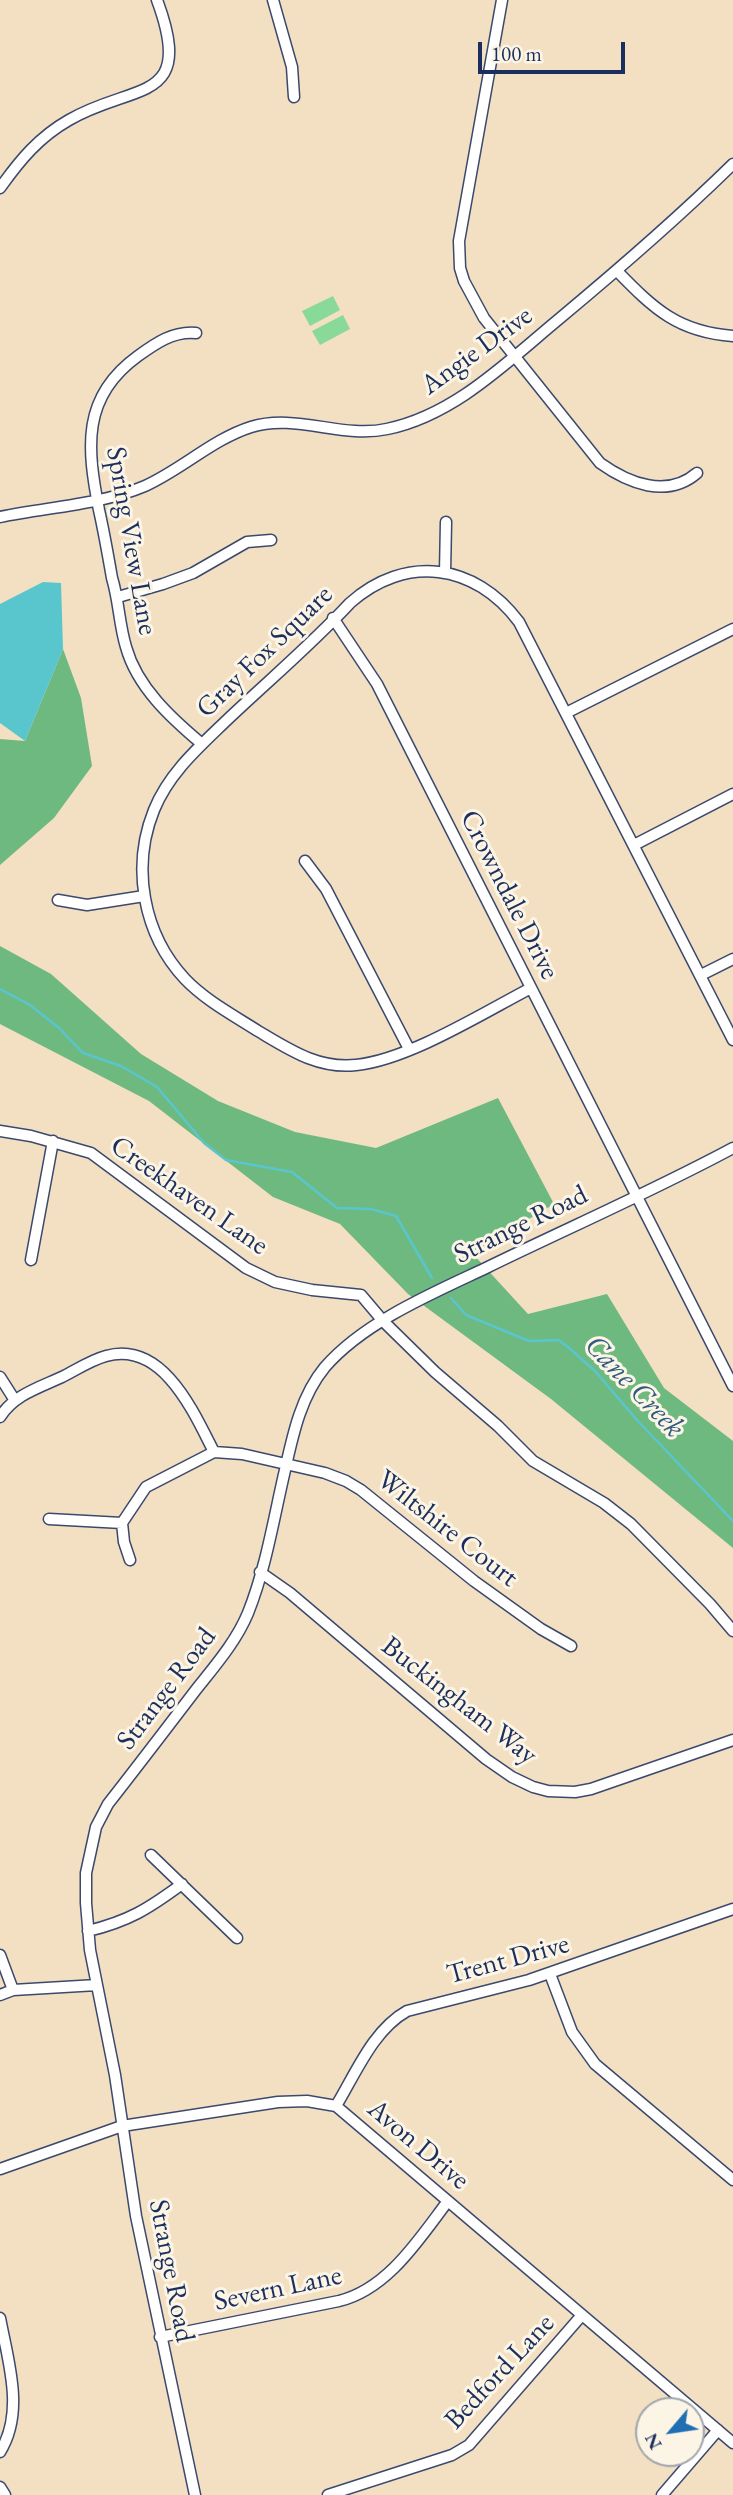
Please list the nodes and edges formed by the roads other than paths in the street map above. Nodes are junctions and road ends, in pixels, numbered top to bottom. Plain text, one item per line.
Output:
1 (158, 0) edge
2 (273, 0) edge
3 (502, 0) edge
4 (294, 97) dead end
5 (733, 164) edge
6 (0, 188) edge
7 (617, 271) junction
8 (196, 333) dead end
9 (733, 336) edge
10 (514, 357) junction
11 (697, 473) dead end
12 (97, 499) junction
13 (0, 517) edge
14 (446, 522) dead end
15 (271, 540) dead end
16 (445, 573) junction
17 (118, 597) junction
18 (333, 618) junction
19 (733, 629) edge
20 (566, 713) junction
21 (202, 744) junction
22 (733, 794) edge
23 (635, 845) junction
24 (305, 861) dead end
25 (144, 896) junction
26 (58, 900) dead end
27 (733, 959) edge
28 (701, 975) junction
29 (531, 988) junction
30 (733, 1040) edge
31 (409, 1049) junction
32 (0, 1131) edge
33 (53, 1141) junction
34 (733, 1148) edge
35 (637, 1196) junction
36 (31, 1260) dead end
37 (383, 1321) junction
38 (0, 1377) edge
39 (733, 1387) edge
40 (14, 1399) junction
41 (0, 1417) edge
42 (214, 1452) junction
43 (286, 1465) junction
44 (49, 1519) dead end
45 (122, 1523) junction
46 (130, 1560) dead end
47 (260, 1572) junction
48 (733, 1631) edge
49 (571, 1646) dead end
50 (733, 1740) edge
51 (151, 1855) dead end
52 (182, 1884) junction
53 (733, 1909) edge
54 (88, 1931) junction
55 (237, 1938) dead end
56 (0, 1955) edge
57 (550, 1974) junction
58 (97, 1985) junction
59 (13, 1990) junction
60 (0, 1995) edge
61 (336, 2106) junction
62 (122, 2126) junction
63 (0, 2169) edge
64 (733, 2180) edge
65 (448, 2201) junction
66 (582, 2315) junction
67 (0, 2318) edge
68 (160, 2337) junction
69 (718, 2430) junction
70 (733, 2443) edge
71 (0, 2452) edge
72 (0, 2487) edge
73 (5, 2495) edge
74 (195, 2495) edge
75 (328, 2495) edge
76 (663, 2495) edge

1 - 6 street
2 - 4 street
3 - 10 street
5 - 7 street, Angie Drive
7 - 9 street
7 - 10 street, Angie Drive
8 - 12 street, Spring View Lane
10 - 11 street
10 - 12 street, Angie Drive
12 - 13 street, Angie Drive
12 - 17 street, Spring View Lane
14 - 16 street
15 - 17 street
16 - 18 street, Gray Fox Square
16 - 20 street, Gray Fox Square
17 - 21 street, Spring View Lane
18 - 21 street, Gray Fox Square
18 - 29 street, Crowndale Drive
19 - 20 street
20 - 23 street, Gray Fox Square
21 - 25 street, Gray Fox Square
22 - 23 street
23 - 28 street, Gray Fox Square
24 - 31 street
25 - 26 street
25 - 31 street, Gray Fox Square
27 - 28 street
28 - 30 street, Gray Fox Square
29 - 31 street, Gray Fox Square
29 - 35 street, Crowndale Drive
32 - 33 street, Creekhaven Lane
33 - 36 street
33 - 37 street, Creekhaven Lane
34 - 35 street, Strange Road
35 - 37 street, Strange Road
35 - 39 street, Crowndale Drive
37 - 43 street, Strange Road
37 - 48 street
38 - 40 street
40 - 41 street
40 - 42 street
42 - 43 street, Wiltshire Court
42 - 45 street
43 - 47 street, Strange Road
43 - 49 street, Wiltshire Court
44 - 45 street
45 - 46 street
47 - 50 street, Buckingham Way
47 - 54 street, Strange Road
51 - 52 street
52 - 54 street
52 - 55 street
53 - 57 street, Trent Drive
54 - 58 street, Strange Road
56 - 59 street
57 - 61 street, Trent Drive
57 - 64 street
58 - 59 street
58 - 62 street, Strange Road
59 - 60 street
61 - 62 street, Avon Drive
61 - 65 street, Avon Drive
62 - 63 street, Avon Drive
62 - 68 street, Strange Road
65 - 66 street, Avon Drive
65 - 68 street, Severn Lane
66 - 69 street, Avon Drive
66 - 75 street, Bedford Lane
67 - 71 street
68 - 74 street, Strange Road
69 - 70 street, Avon Drive
69 - 76 street
72 - 73 street

